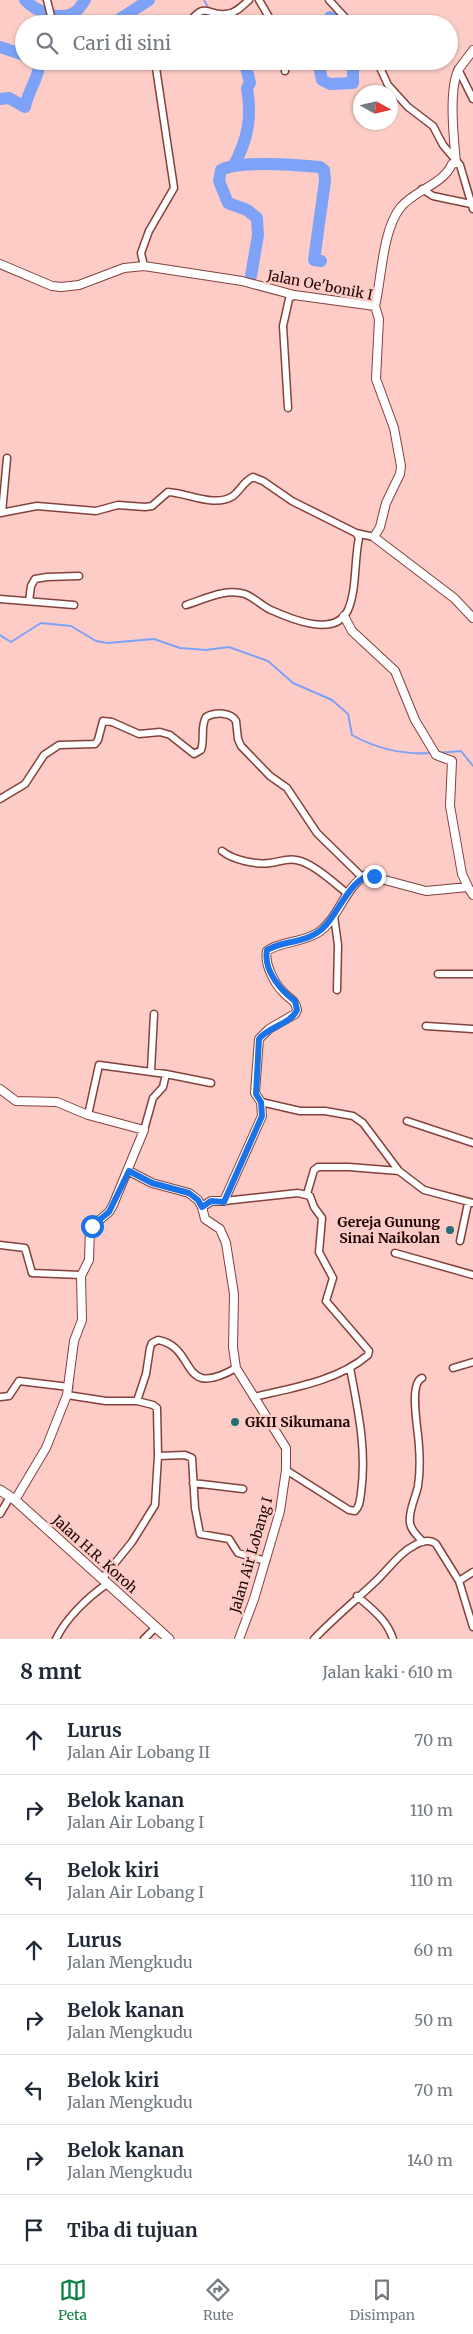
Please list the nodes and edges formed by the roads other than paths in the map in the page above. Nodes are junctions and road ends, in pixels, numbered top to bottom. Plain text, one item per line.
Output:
1 (47, 0) edge
2 (249, 0) edge
3 (259, 0) edge
4 (329, 0) edge
5 (51, 15) edge
6 (194, 15) edge
7 (225, 15) edge
8 (225, 15) edge
9 (268, 15) edge
10 (343, 15) edge
11 (473, 50) edge
12 (155, 70) edge
13 (381, 70) edge
14 (458, 70) junction
15 (473, 99) edge
16 (456, 163) junction
17 (422, 189) junction
18 (472, 207) edge
19 (0, 264) edge
20 (144, 266) junction
21 (294, 295) junction
22 (375, 306) junction
23 (288, 408) dead end
24 (7, 458) dead end
25 (1, 513) edge
26 (356, 533) junction
27 (374, 537) junction
28 (79, 576) dead end
29 (0, 598) edge
30 (29, 600) junction
31 (74, 605) dead end
32 (186, 605) dead end
33 (344, 616) junction
34 (473, 618) edge
35 (0, 799) edge
36 (222, 851) dead end
37 (362, 877) junction
38 (468, 887) junction
39 (348, 894) junction
40 (473, 895) edge
41 (334, 916) junction
42 (438, 974) dead end
43 (473, 974) edge
44 (337, 990) dead end
45 (154, 1014) dead end
46 (426, 1026) dead end
47 (473, 1029) edge
48 (151, 1071) junction
49 (166, 1074) junction
50 (212, 1083) dead end
51 (0, 1089) edge
52 (261, 1102) junction
53 (88, 1114) junction
54 (407, 1121) dead end
55 (144, 1130) junction
56 (473, 1143) edge
57 (129, 1171) junction
58 (399, 1171) junction
59 (307, 1194) junction
60 (224, 1202) junction
61 (470, 1203) edge
62 (202, 1207) junction
63 (460, 1241) dead end
64 (0, 1245) edge
65 (395, 1254) dead end
66 (81, 1275) junction
67 (473, 1275) edge
68 (473, 1362) edge
69 (236, 1368) junction
70 (350, 1368) junction
71 (453, 1368) dead end
72 (422, 1378) dead end
73 (68, 1391) junction
74 (0, 1397) edge
75 (254, 1397) junction
76 (137, 1401) junction
77 (158, 1456) junction
78 (286, 1470) junction
79 (193, 1483) junction
80 (243, 1488) dead end
81 (0, 1490) edge
82 (12, 1499) junction
83 (0, 1514) edge
84 (423, 1542) junction
85 (266, 1561) junction
86 (473, 1572) edge
87 (459, 1581) junction
88 (105, 1582) junction
89 (357, 1596) junction
90 (470, 1602) edge
91 (156, 1627) junction
92 (473, 1627) edge
93 (56, 1639) edge
94 (144, 1639) edge
95 (170, 1639) edge
96 (239, 1639) edge
97 (314, 1639) edge
98 (393, 1639) edge

1 - 5 street
2 - 8 street
3 - 9 street
4 - 10 street
6 - 7 street
11 - 14 street
12 - 20 street
13 - 16 street
14 - 15 street
14 - 16 street
16 - 17 street
16 - 18 street
17 - 18 street
17 - 22 street
19 - 20 street, Jalan Oe'bonik I
20 - 21 street, Jalan Oe'bonik I
21 - 22 street, Jalan Oe'bonik I
21 - 23 street
22 - 27 street, Jalan Oe'bonik I
24 - 25 street
25 - 26 street
26 - 27 street
26 - 33 street
27 - 34 street
28 - 30 street
29 - 30 street
30 - 31 street
32 - 33 street
33 - 38 street
35 - 37 street
36 - 39 street
37 - 38 street
37 - 39 street
38 - 40 street
39 - 41 street
41 - 44 street
41 - 52 street
42 - 43 street
45 - 48 street
46 - 47 street
48 - 49 street
48 - 53 street
49 - 50 street
49 - 55 street
51 - 53 street
52 - 58 street
52 - 60 street
53 - 55 street
54 - 56 street
55 - 57 street
57 - 62 street, Jalan Air Lobang I
57 - 66 street
58 - 59 street
58 - 61 street
59 - 60 street
59 - 70 street
60 - 62 street
61 - 63 street
62 - 69 street, Jalan Air Lobang I
64 - 66 street
65 - 67 street
66 - 73 street
68 - 71 street
69 - 75 street, Jalan Air Lobang I
69 - 76 street
70 - 75 street
70 - 78 street
72 - 84 street
73 - 74 street
73 - 76 street
73 - 82 street
75 - 78 street, Jalan Air Lobang I
76 - 77 street
77 - 79 street
77 - 88 street
78 - 85 street, Jalan Air Lobang I
79 - 80 street
79 - 85 street
81 - 82 main road, Jalan H.R. Koroh
82 - 83 street
82 - 88 main road, Jalan H.R. Koroh
84 - 87 street
84 - 89 street
85 - 96 street, Jalan Air Lobang I
86 - 87 street
87 - 90 street
88 - 91 main road, Jalan H.R. Koroh
88 - 93 street
89 - 97 street
89 - 98 street
90 - 92 street
91 - 94 street
91 - 95 main road, Jalan H.R. Koroh

